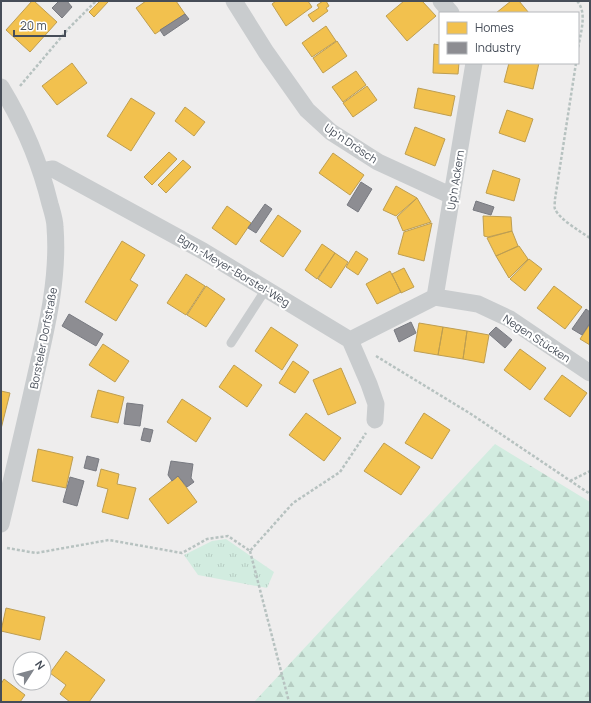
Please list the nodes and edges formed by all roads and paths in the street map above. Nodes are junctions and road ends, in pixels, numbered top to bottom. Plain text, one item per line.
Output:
1 (96, 1) edge
2 (234, 1) edge
3 (441, 1) edge
4 (577, 1) edge
5 (450, 12) edge
6 (579, 43) edge
7 (474, 64) edge
8 (576, 64) edge
9 (9, 88) edge
10 (41, 171) junction
11 (452, 196) junction
12 (590, 238) edge
13 (266, 289) junction
14 (434, 297) junction
15 (350, 340) junction
16 (231, 343) dead end
17 (590, 373) edge
18 (375, 420) joint
19 (590, 471) edge
20 (570, 481) junction
21 (590, 494) edge
22 (1, 524) edge
23 (7, 548) dead end
24 (250, 551) junction
25 (289, 702) edge

1 - 9 path
2 - 11 street, Up'n Drösch
3 - 5 street
4 - 6 path
7 - 11 street, Up'n Ackern
8 - 12 path
9 - 10 street, Borsteler Dorfstraße
10 - 13 street, Bgm.-Meyer-Borstel-Weg
10 - 22 street, Borsteler Dorfstraße
11 - 14 street, Up'n Ackern
13 - 15 street, Bgm.-Meyer-Borstel-Weg
13 - 16 lane
14 - 15 street
14 - 17 street, Negen Stücken
15 - 18 street
15 - 20 path
18 - 24 path
19 - 20 path
20 - 21 path
23 - 24 path
24 - 25 path

